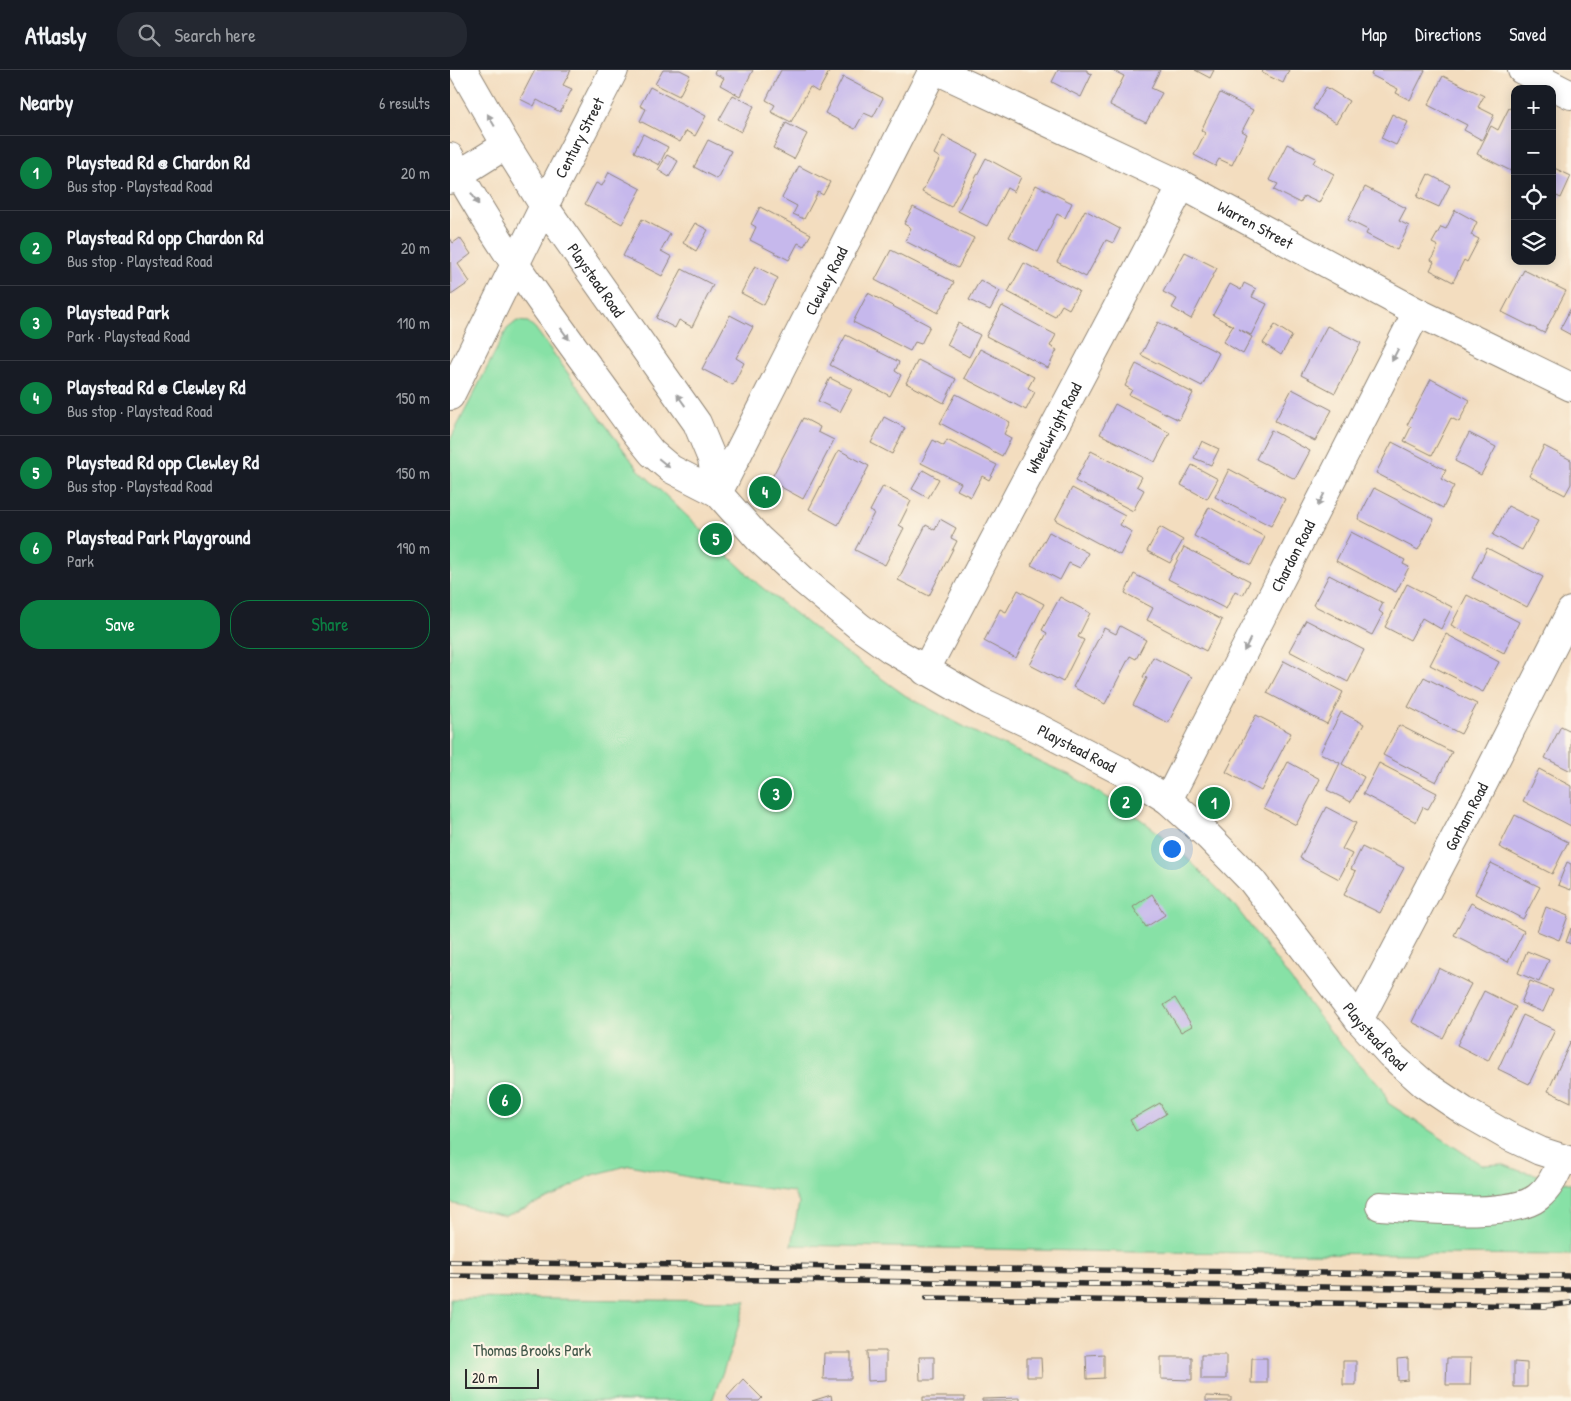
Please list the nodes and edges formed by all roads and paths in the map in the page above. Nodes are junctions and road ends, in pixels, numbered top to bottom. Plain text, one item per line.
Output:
1 (463, 70) edge
2 (614, 70) edge
3 (934, 70) edge
4 (1522, 70) edge
5 (1571, 95) edge
6 (506, 145) junction
7 (453, 171) edge
8 (1182, 185) junction
9 (544, 206) junction
10 (516, 264) junction
11 (1417, 312) junction
12 (1571, 387) edge
13 (450, 396) edge
14 (718, 493) junction
15 (1571, 611) edge
16 (925, 670) junction
17 (1168, 800) junction
18 (1359, 1020) junction
19 (1567, 1160) edge
20 (1380, 1206) dead end

6 -> 1 street, Playstead Road
2 - 9 street, Century Street
3 - 8 street, Warren Street
3 - 14 street, Clewley Road
4 - 5 street
6 - 7 street
6 - 9 street, Playstead Road
7 -> 10 street, Playstead Road
8 - 11 street, Warren Street
8 - 16 street, Wheelwright Road
9 - 10 street, Century Street
14 -> 9 street, Playstead Road
10 - 13 street, Century Street
10 -> 14 street, Playstead Road
11 - 12 street, Warren Street
11 -> 17 street, Chardon Road
14 - 16 street, Playstead Road
15 - 18 street, Gorham Road
16 - 17 street, Playstead Road
17 - 18 street, Playstead Road
18 - 19 street, Playstead Road
19 - 20 street

